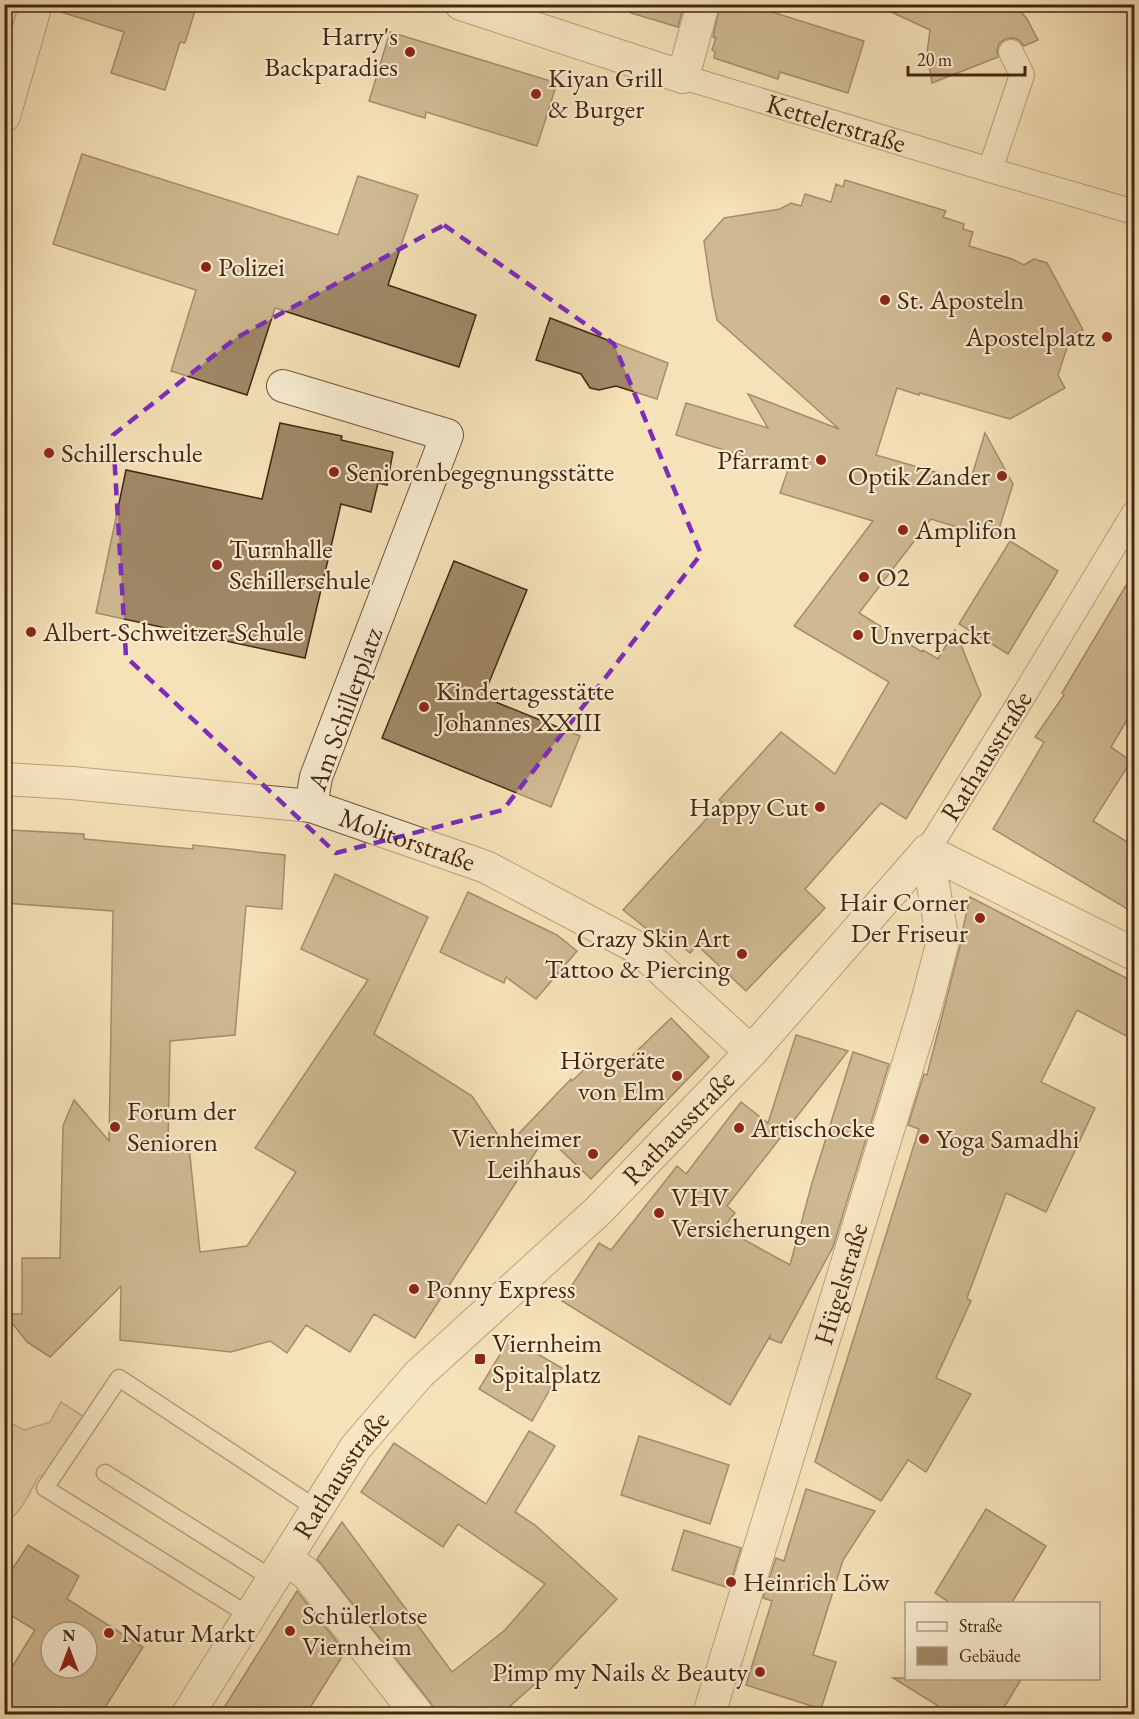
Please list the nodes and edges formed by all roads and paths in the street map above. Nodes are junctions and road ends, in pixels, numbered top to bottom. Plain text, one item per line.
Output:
1 (36, 4) edge
2 (461, 4) edge
3 (703, 4) edge
4 (1011, 52) dead end
5 (683, 76) junction
6 (4, 116) edge
7 (990, 170) junction
8 (1134, 212) edge
9 (284, 386) dead end
10 (1134, 513) edge
11 (4, 779) edge
12 (311, 806) junction
13 (927, 851) junction
14 (1134, 954) edge
15 (751, 1052) junction
16 (105, 1473) dead end
17 (317, 1509) junction
18 (280, 1569) junction
19 (250, 1616) junction
20 (188, 1714) edge
21 (417, 1714) edge
22 (709, 1714) edge

1 - 6 street
2 - 5 street, Kettelerstraße
3 - 5 street
4 - 7 street
5 - 7 street, Kettelerstraße
7 - 8 street, Kettelerstraße
9 - 12 street, Am Schillerplatz
10 - 13 street, Rathausstraße
11 - 12 street, Molitorstraße
12 - 15 street, Molitorstraße
13 - 14 street
13 - 15 street, Rathausstraße
13 - 22 street, Hügelstraße
15 - 17 street, Rathausstraße
16 - 18 lane
17 - 18 street, Rathausstraße
17 - 19 lane
18 - 19 street, Rathausstraße
18 - 21 street
19 - 20 street, Rathausstraße

